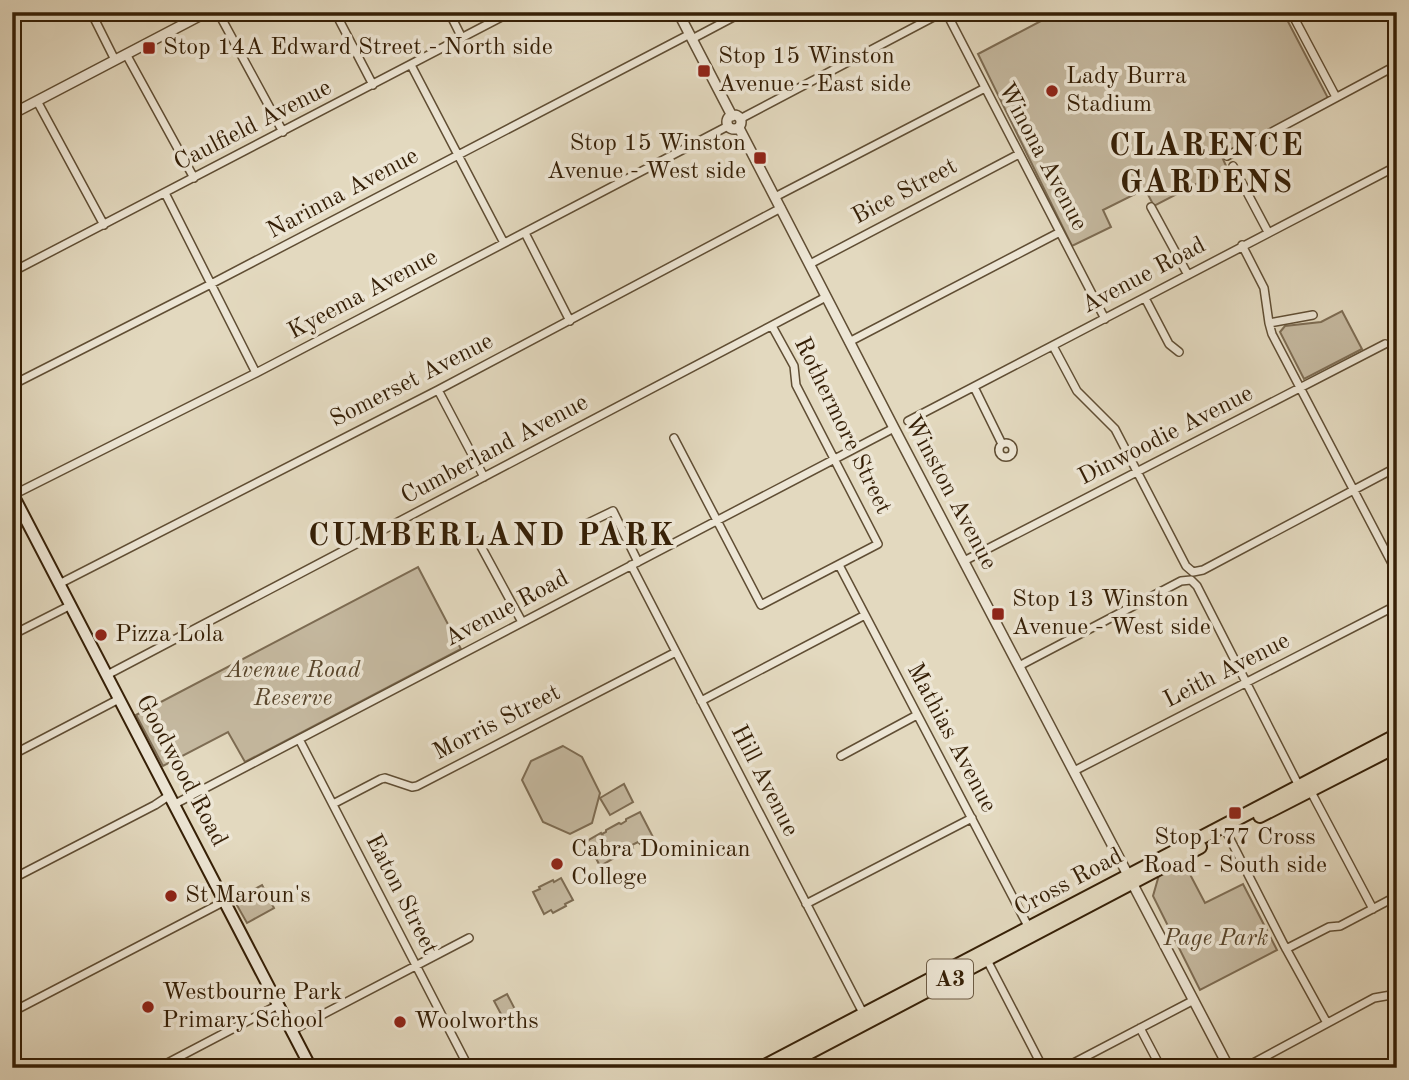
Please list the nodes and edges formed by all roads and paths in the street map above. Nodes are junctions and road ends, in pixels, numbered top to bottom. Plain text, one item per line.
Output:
1 (91, 12) edge
2 (207, 12) edge
3 (218, 12) edge
4 (335, 12) edge
5 (449, 12) edge
6 (511, 12) edge
7 (678, 12) edge
8 (743, 12) edge
9 (944, 12) edge
10 (1291, 12) edge
11 (691, 36) junction
12 (462, 38) junction
13 (126, 54) junction
14 (115, 60) junction
15 (411, 65) junction
16 (1397, 65) edge
17 (373, 85) junction
18 (985, 88) junction
19 (1336, 97) junction
20 (37, 101) junction
21 (12, 114) edge
22 (737, 121) junction
23 (728, 126) joint
24 (283, 132) junction
25 (1019, 154) junction
26 (458, 155) junction
27 (1227, 156) dead end
28 (1233, 166) dead end
29 (1394, 167) edge
30 (1397, 176) edge
31 (194, 178) junction
32 (165, 193) junction
33 (775, 197) junction
34 (1152, 207) dead end
35 (781, 208) junction
36 (104, 225) junction
37 (1060, 232) junction
38 (1268, 232) junction
39 (525, 233) junction
40 (503, 243) junction
41 (1242, 246) junction
42 (810, 264) junction
43 (13, 271) edge
44 (1188, 275) junction
45 (211, 284) junction
46 (826, 297) junction
47 (1146, 298) junction
48 (1313, 315) dead end
49 (1105, 319) junction
50 (570, 321) junction
51 (1269, 323) junction
52 (772, 326) junction
53 (849, 342) junction
54 (1385, 344) dead end
55 (1053, 346) junction
56 (1179, 352) dead end
57 (256, 373) junction
58 (12, 385) edge
59 (974, 387) junction
60 (1301, 388) junction
61 (438, 390) junction
62 (908, 421) dead end
63 (894, 428) junction
64 (674, 438) dead end
65 (1002, 444) dead end
66 (835, 460) junction
67 (1397, 467) edge
68 (1137, 472) junction
69 (484, 477) junction
70 (1354, 490) junction
71 (13, 494) edge
72 (717, 520) junction
73 (584, 525) dead end
74 (478, 541) dead end
75 (964, 561) junction
76 (635, 564) junction
77 (839, 565) junction
78 (1397, 573) edge
79 (1192, 576) junction
80 (59, 584) junction
81 (71, 605) junction
82 (1397, 605) edge
83 (865, 615) junction
84 (522, 622) junction
85 (12, 635) edge
86 (676, 652) junction
87 (1019, 666) junction
88 (107, 675) junction
89 (1246, 682) junction
90 (119, 699) junction
91 (701, 701) junction
92 (917, 715) junction
93 (1397, 736) edge
94 (299, 739) junction
95 (1397, 746) edge
96 (12, 755) edge
97 (841, 756) dead end
98 (1074, 771) junction
99 (1305, 788) junction
100 (172, 800) junction
101 (333, 804) junction
102 (972, 818) junction
103 (1225, 829) junction
104 (12, 879) edge
105 (1131, 879) junction
106 (1397, 896) edge
107 (225, 901) junction
108 (806, 904) junction
109 (1373, 909) junction
110 (1031, 932) junction
111 (469, 938) dead end
112 (1286, 949) junction
113 (985, 956) junction
114 (416, 966) junction
115 (1397, 992) edge
116 (1194, 1000) junction
117 (278, 1005) junction
118 (12, 1012) edge
119 (865, 1018) junction
120 (1327, 1023) junction
121 (1140, 1028) junction
122 (291, 1031) junction
123 (158, 1068) edge
124 (311, 1068) edge
125 (469, 1068) edge
126 (761, 1068) edge
127 (780, 1068) edge
128 (1043, 1068) edge
129 (1063, 1068) edge
130 (1161, 1068) edge
131 (1229, 1068) edge
132 (1244, 1068) edge

1 - 14 street
2 - 13 street
3 - 24 street
4 - 17 street
5 - 12 street
6 - 12 street, Caulfield Avenue
7 - 11 street, Winston Avenue
8 - 11 street, Narinna Avenue
9 - 18 street, Winona Avenue
9 - 22 street
10 - 19 street
11 - 22 street, Winston Avenue
11 - 26 street, Narinna Avenue
12 - 15 street, Caulfield Avenue
13 - 14 street
13 - 31 street
14 - 20 street
15 - 17 street, Caulfield Avenue
15 - 26 street
16 - 19 street
17 - 24 street, Caulfield Avenue
18 - 25 street, Winona Avenue
18 - 33 street
19 - 27 street
20 - 21 street
20 - 36 street
22 - 23 street
22 - 33 street, Winston Avenue
23 - 39 street, Kyeema Avenue
24 - 31 street, Caulfield Avenue
25 - 37 street, Winona Avenue
25 - 42 street, Bice Street
26 - 40 street
26 - 45 street, Narinna Avenue
28 - 38 street
29 - 30 street
29 - 38 street, Avenue Road
31 - 32 street, Caulfield Avenue
32 - 36 street, Caulfield Avenue
32 - 45 street
33 - 35 street, Winston Avenue
34 - 44 street
35 - 42 street, Winston Avenue
35 - 50 street, Somerset Avenue
36 - 43 street, Caulfield Avenue
37 - 49 street, Winona Avenue
37 - 53 street
38 - 41 street, Avenue Road
39 - 40 street, Kyeema Avenue
39 - 50 street
40 - 57 street, Kyeema Avenue
41 - 44 street, Avenue Road
41 - 51 street
42 - 46 street, Winston Avenue
44 - 47 street, Avenue Road
45 - 57 street
45 - 58 street, Narinna Avenue
46 - 52 street, Cumberland Avenue
46 - 53 street, Winston Avenue
47 - 49 street, Avenue Road
47 - 56 street
48 - 51 street
49 - 55 street, Avenue Road
50 - 61 street, Somerset Avenue
51 - 60 street
52 - 66 street, Rothermore Street
52 - 69 street, Cumberland Avenue
53 - 63 street, Winston Avenue
54 - 60 street, Dinwoodie Avenue
55 - 59 street, Avenue Road
55 - 68 street
57 - 71 street, Kyeema Avenue
59 - 62 street, Avenue Road
59 - 65 street
60 - 68 street, Dinwoodie Avenue
60 - 70 street
61 - 69 street
61 - 80 street, Somerset Avenue
63 - 66 street, Avenue Road
63 - 75 street, Winston Avenue
64 - 72 street
66 - 72 street, Avenue Road
66 - 77 street, Rothermore Street
67 - 70 street
68 - 75 street, Dinwoodie Avenue
68 - 79 street
69 - 88 street, Cumberland Avenue
70 - 78 street
70 - 79 street
71 - 80 main road, Goodwood Road
72 - 76 street, Avenue Road
72 - 77 street
73 - 76 street, Hill Avenue
74 - 84 street
75 - 87 street, Winston Avenue
76 - 84 street, Avenue Road
76 - 86 street, Hill Avenue
77 - 83 street, Mathias Avenue
79 - 87 street
79 - 89 street
80 - 81 main road, Goodwood Road
81 - 85 street
81 - 88 main road, Goodwood Road
82 - 89 street, Leith Avenue
83 - 91 street
83 - 92 street, Mathias Avenue
84 - 94 street, Avenue Road
86 - 91 street, Hill Avenue
86 - 101 street, Morris Street
87 - 98 street, Winston Avenue
88 - 90 main road, Goodwood Road
89 - 98 street, Leith Avenue
89 - 99 street
90 - 96 street
90 - 100 main road, Goodwood Road
91 - 108 street, Hill Avenue
92 - 97 street
92 - 102 street, Mathias Avenue
93 - 99 highway, Cross Road / A3
94 - 100 street, Avenue Road
94 - 101 street, Eaton Street
95 - 99 highway, Cross Road / A3
98 - 105 street, Winston Avenue
99 - 103 highway, Cross Road / A3
99 - 109 street
100 - 104 street, Avenue Road
100 - 107 main road, Goodwood Road
101 - 114 street, Eaton Street
102 - 108 street
102 - 110 street, Mathias Avenue
103 - 105 highway, Cross Road / A3
103 - 112 street
105 - 110 highway, Cross Road / A3
105 - 116 street, Winston Avenue
106 - 109 street
107 - 117 main road, Goodwood Road
107 - 118 street
108 - 119 street, Hill Avenue
109 - 112 street
110 - 113 highway, Cross Road / A3
111 - 114 street
112 - 120 street
113 - 119 highway, Cross Road / A3
113 - 128 street
114 - 122 street
114 - 125 street, Eaton Street
115 - 120 street
116 - 121 street
116 - 131 street, Winston Avenue
117 - 122 main road, Goodwood Road
117 - 123 street
119 - 126 highway, Cross Road / A3
119 - 127 highway, Cross Road / A3
120 - 132 street
121 - 129 street
121 - 130 street
122 - 124 main road, Goodwood Road

